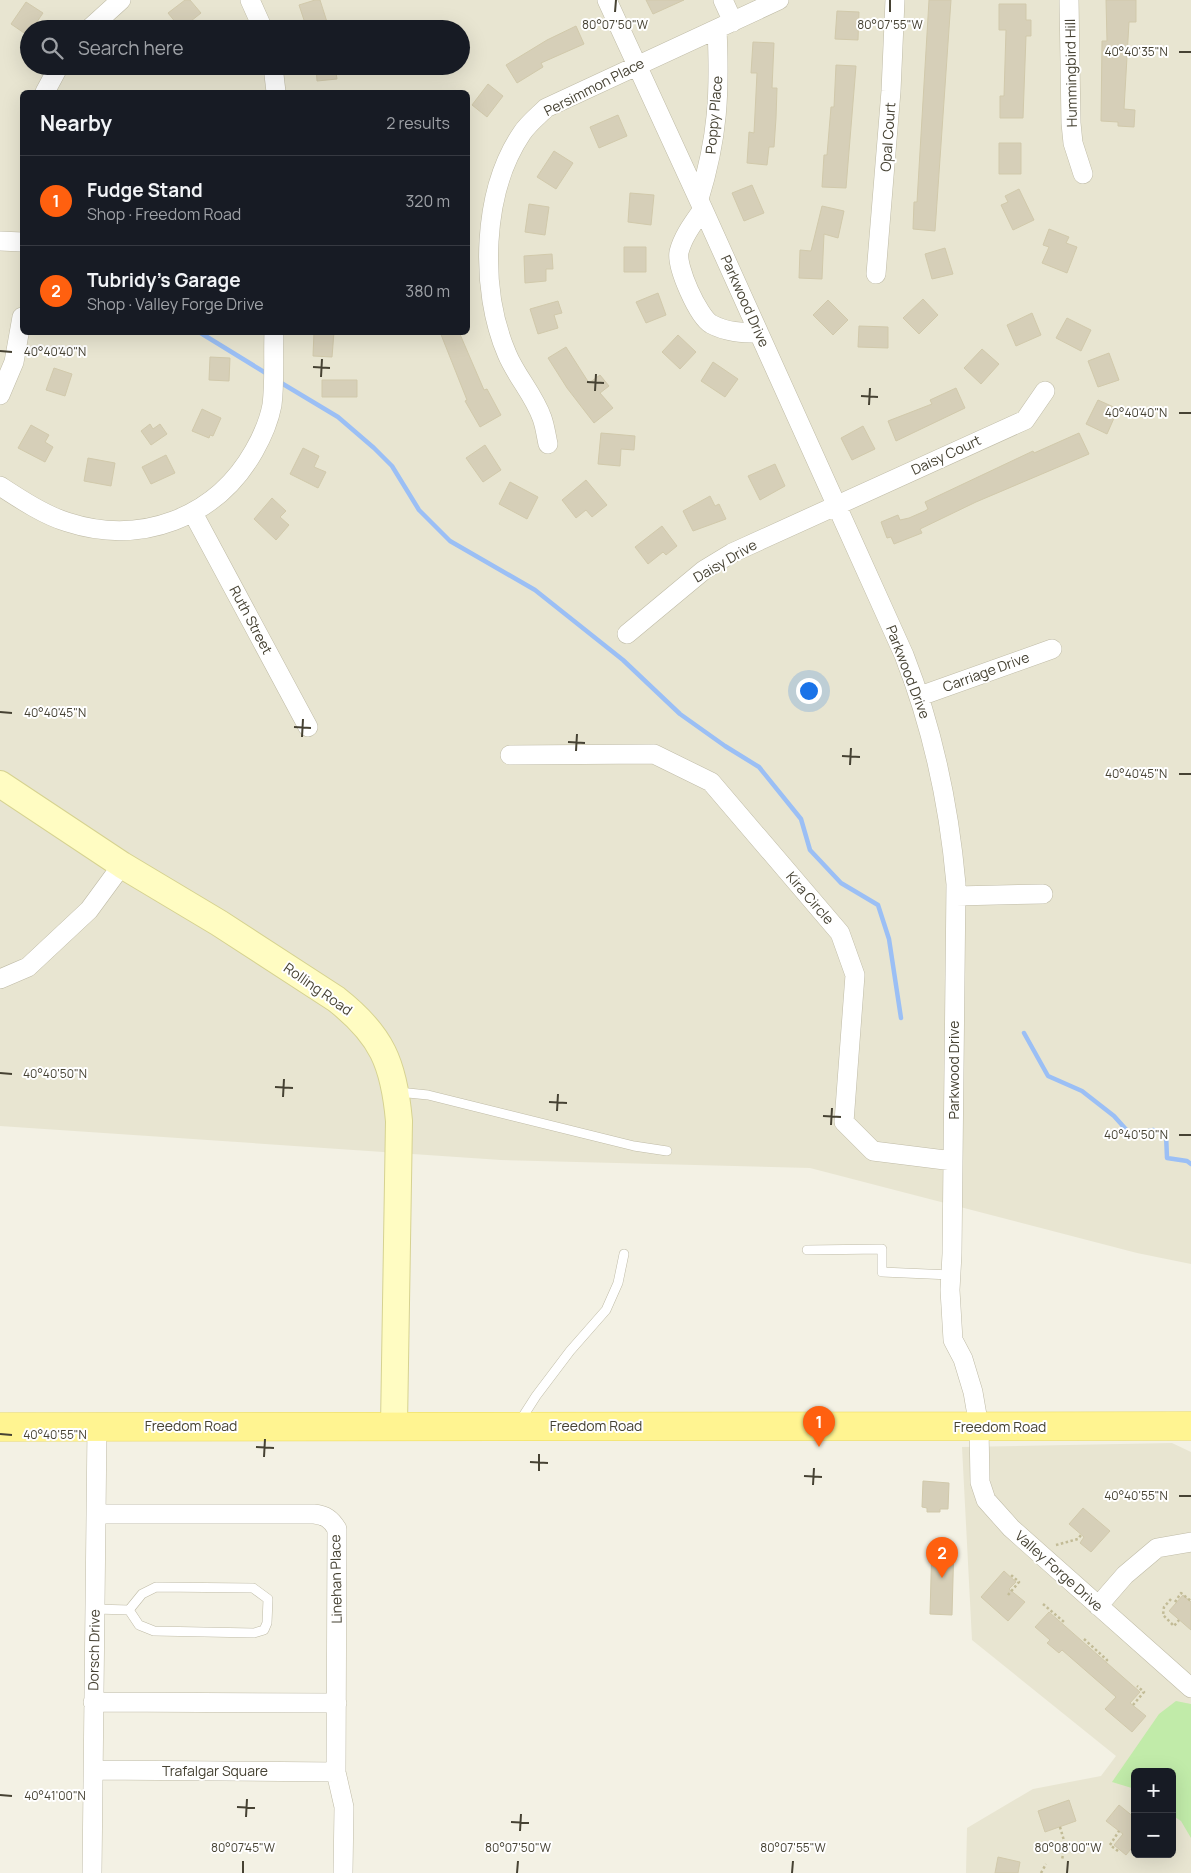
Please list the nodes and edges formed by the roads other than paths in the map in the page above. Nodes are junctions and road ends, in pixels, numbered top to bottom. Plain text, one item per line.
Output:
1 (121, 0) edge
2 (250, 0) edge
3 (606, 0) edge
4 (723, 0) edge
5 (779, 0) edge
6 (895, 0) edge
7 (1069, 0) edge
8 (99, 20) edge
9 (259, 20) edge
10 (725, 25) junction
11 (636, 65) junction
12 (54, 75) edge
13 (274, 75) edge
14 (46, 90) edge
15 (276, 90) edge
16 (1083, 174) dead end
17 (701, 204) junction
18 (0, 242) edge
19 (20, 242) edge
20 (876, 274) dead end
21 (20, 328) edge
22 (759, 334) junction
23 (274, 335) edge
24 (1045, 391) dead end
25 (0, 394) edge
26 (548, 444) dead end
27 (0, 486) edge
28 (836, 508) junction
29 (193, 513) junction
30 (627, 634) dead end
31 (1052, 649) dead end
32 (920, 696) junction
33 (308, 728) dead end
34 (510, 755) dead end
35 (0, 784) edge
36 (122, 865) junction
37 (1042, 894) dead end
38 (956, 896) junction
39 (0, 979) edge
40 (396, 1091) junction
41 (667, 1151) dead end
42 (953, 1161) junction
43 (808, 1250) dead end
44 (624, 1254) dead end
45 (951, 1275) junction
46 (394, 1426) junction
47 (518, 1426) junction
48 (1191, 1426) edge
49 (0, 1427) edge
50 (97, 1427) junction
51 (979, 1427) junction
52 (97, 1514) junction
53 (1191, 1542) edge
54 (1098, 1606) junction
55 (95, 1609) junction
56 (129, 1610) junction
57 (1191, 1688) edge
58 (93, 1702) junction
59 (336, 1703) junction
60 (93, 1770) junction
61 (336, 1772) junction
62 (92, 1873) edge
63 (342, 1873) edge

1 - 8 street
2 - 9 street
3 - 11 street, Parkwood Drive
4 - 10 street
5 - 10 street, Persimmon Place
6 - 20 street, Opal Court
7 - 16 street, Hummingbird Hill
10 - 11 street, Persimmon Place
10 - 17 street, Poppy Place
11 - 17 street, Parkwood Drive
11 - 26 street, Persimmon Place
12 - 14 street
13 - 15 street
17 - 22 street, Parkwood Drive
17 - 22 street, Poppy Place
18 - 19 street
21 - 25 street
22 - 28 street, Parkwood Drive
23 - 29 street
24 - 28 street, Daisy Court
27 - 29 street
28 - 30 street, Daisy Drive
28 - 32 street, Parkwood Drive
29 - 33 street, Ruth Street
31 - 32 street, Carriage Drive
32 - 38 street, Parkwood Drive
34 - 42 street, Kira Circle
35 - 36 street, Rolling Road
36 - 39 street
36 - 40 street, Rolling Road
37 - 38 street
38 - 42 street, Parkwood Drive
40 - 41 lane
40 - 46 street, Rolling Road
42 - 45 street, Parkwood Drive
43 - 45 lane
44 - 47 lane
45 - 51 street, Parkwood Drive
46 - 47 main road, Freedom Road
46 - 50 main road, Freedom Road
47 - 51 main road, Freedom Road
48 - 51 main road, Freedom Road
49 - 50 main road, Freedom Road
50 - 52 street, Dorsch Drive
51 - 54 street, Valley Forge Drive
52 - 55 street, Dorsch Drive
52 - 59 street, Linehan Place
53 - 54 street
54 - 57 street, Valley Forge Drive
55 - 56 lane
55 - 58 street, Dorsch Drive
56 - 56 lane
58 - 59 street
58 - 60 street, Dorsch Drive
59 - 61 street, Linehan Place
60 - 61 street, Trafalgar Square
60 - 62 street, Dorsch Drive
61 - 63 street, Linehan Place

